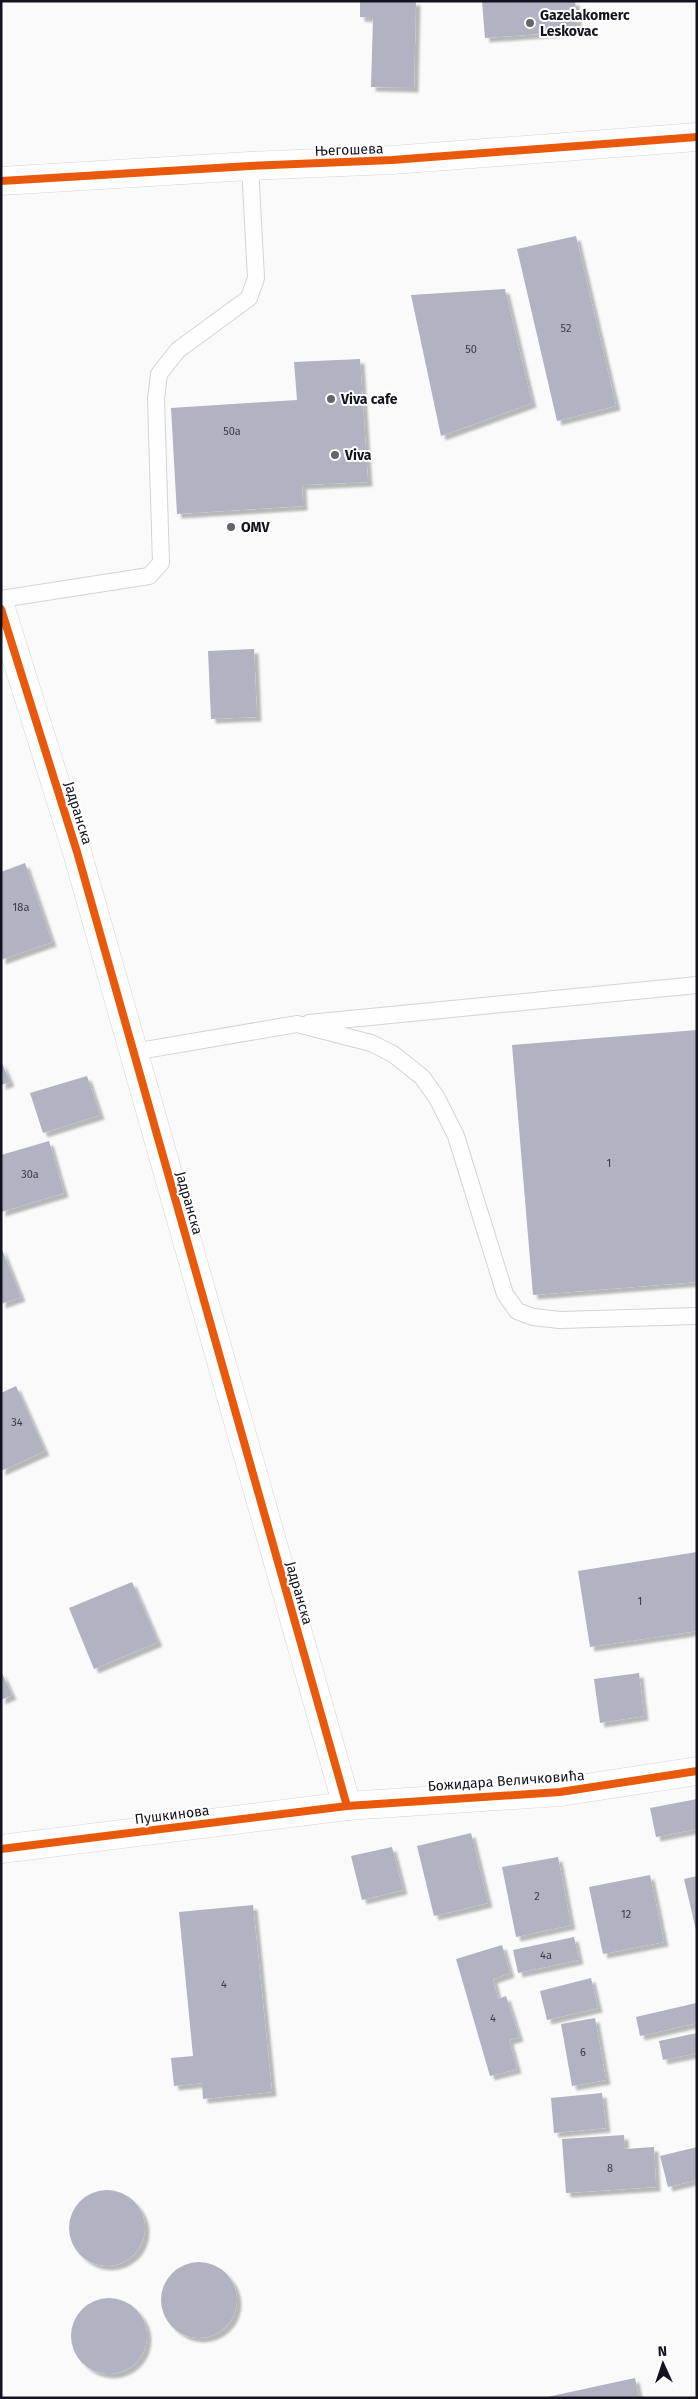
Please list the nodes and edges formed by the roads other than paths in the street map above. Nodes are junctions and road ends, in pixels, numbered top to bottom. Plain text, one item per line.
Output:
1 (697, 137) edge
2 (250, 166) junction
3 (1, 181) edge
4 (1, 599) edge
5 (1, 608) edge
6 (697, 985) edge
7 (297, 1024) junction
8 (133, 1052) junction
9 (697, 1316) edge
10 (697, 1771) edge
11 (347, 1806) junction
12 (1, 1849) edge

1 - 2 street, Његошева
2 - 3 street, Његошева
2 - 4 lane
5 - 8 street, Јадранска
6 - 7 lane
7 - 8 lane
7 - 9 lane
8 - 11 street, Јадранска
10 - 11 street, Божидара Величковића
11 - 12 street, Пушкинова

